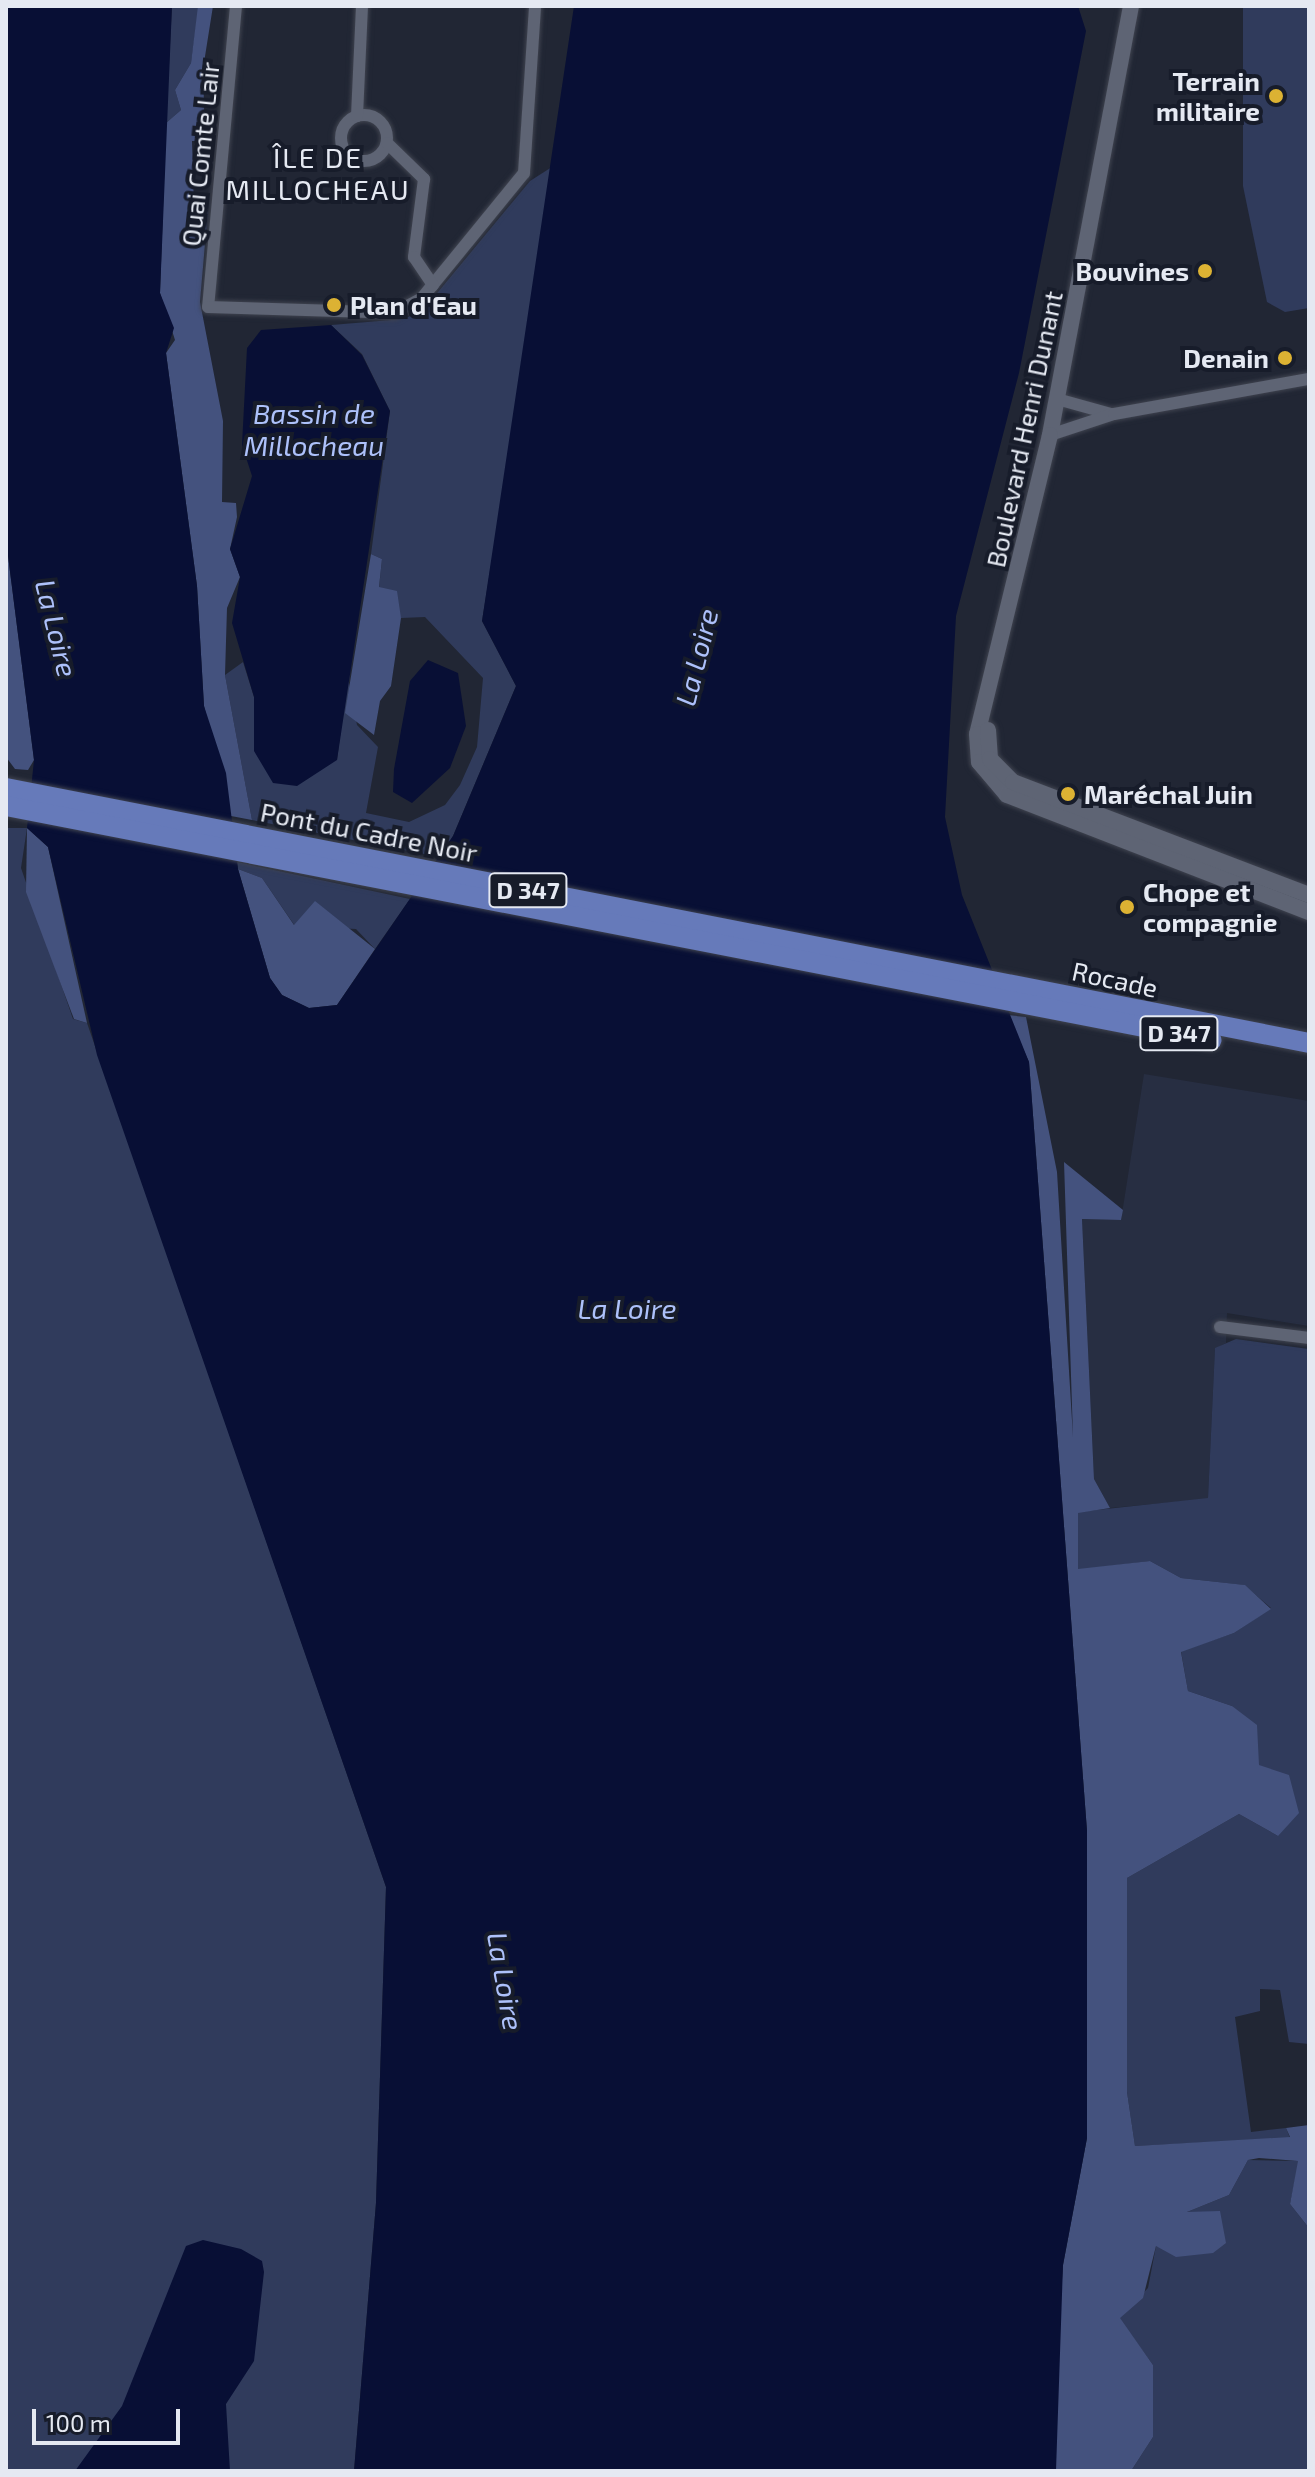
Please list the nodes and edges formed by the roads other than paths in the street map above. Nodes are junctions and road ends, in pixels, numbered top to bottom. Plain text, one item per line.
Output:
1 (236, 6) edge
2 (362, 6) edge
3 (535, 6) edge
4 (1131, 6) edge
5 (357, 116) junction
6 (387, 143) junction
7 (433, 285) junction
8 (1309, 379) edge
9 (1057, 399) junction
10 (1114, 414) junction
11 (1050, 435) junction
12 (995, 672) junction
13 (6, 788) edge
14 (6, 806) edge
15 (1309, 895) edge
16 (1309, 912) edge
17 (1050, 1000) junction
18 (1103, 1002) junction
19 (1309, 1034) edge
20 (1309, 1043) edge
21 (1309, 1056) edge
22 (1220, 1327) dead end
23 (1309, 1338) edge

1 - 7 street, Quai Comte Lair
2 - 5 street
3 - 7 street
4 - 9 main road, Boulevard Henri Dunant
5 - 6 street
5 - 6 street
6 - 7 street
8 - 10 street
9 - 10 street
9 - 11 main road, Boulevard Henri Dunant
10 - 11 street
11 - 12 main road, Boulevard Henri Dunant
12 - 15 main road
12 - 16 main road
13 - 17 highway, Pont du Cadre Noir / D 347
14 - 17 highway, Pont du Cadre Noir / D 347
17 - 18 highway, Rocade / D 347
17 - 21 highway, D 347
18 - 19 highway
18 - 20 highway, Rocade / D 347
22 - 23 street

